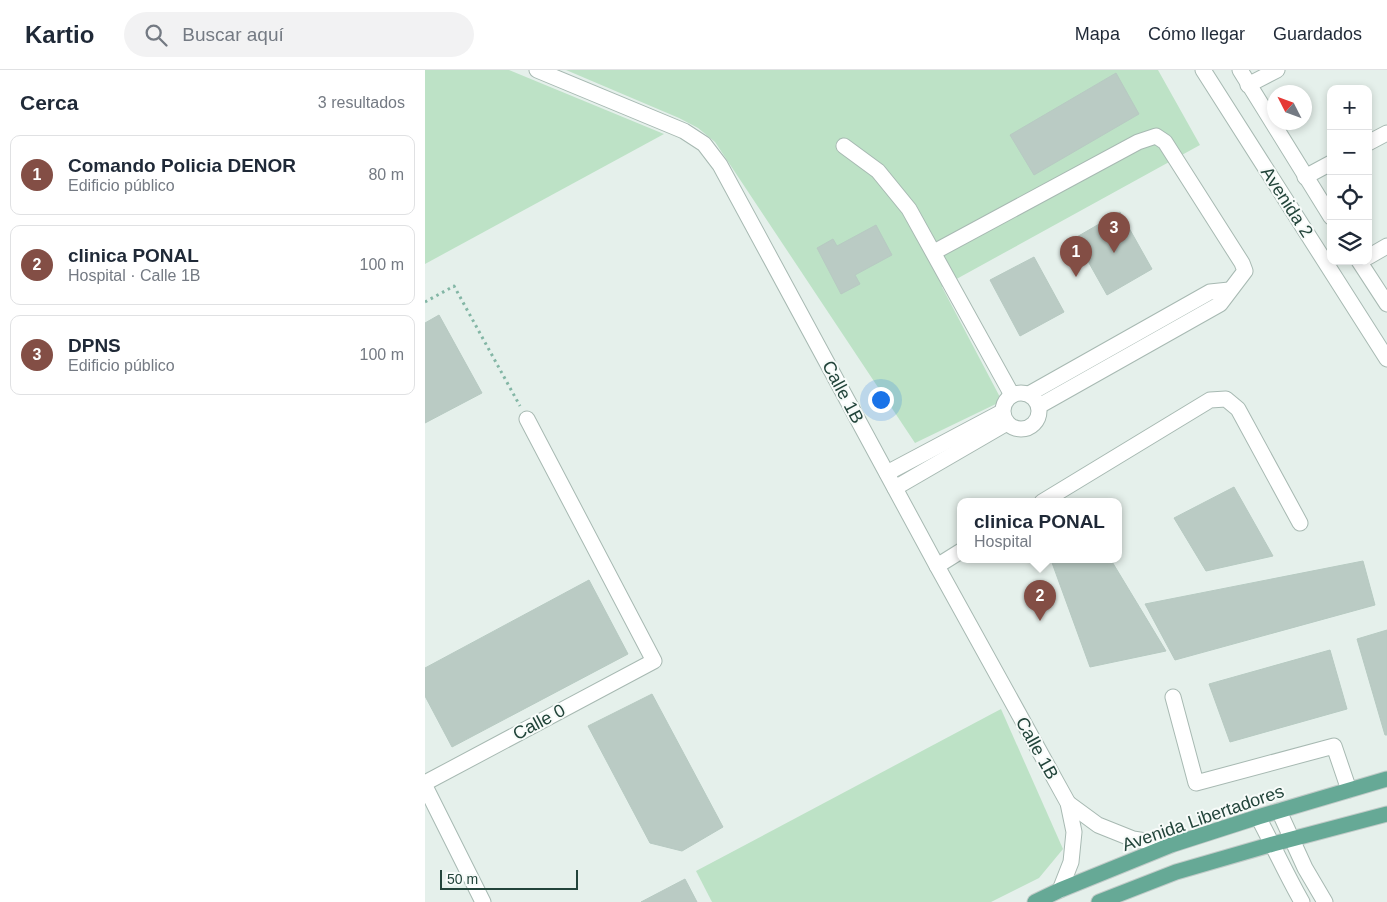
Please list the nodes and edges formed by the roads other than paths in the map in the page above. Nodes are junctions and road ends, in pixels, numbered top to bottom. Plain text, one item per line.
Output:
1 (537, 70) edge
2 (1203, 70) edge
3 (1240, 70) edge
4 (1277, 70) edge
5 (1249, 85) junction
6 (1387, 133) edge
7 (1372, 141) edge
8 (844, 146) dead end
9 (1327, 165) edge
10 (1305, 177) junction
11 (1327, 211) edge
12 (1387, 246) edge
13 (934, 252) junction
14 (1372, 255) edge
15 (1363, 265) edge
16 (1387, 304) edge
17 (1387, 360) edge
18 (1012, 395) junction
19 (1034, 400) junction
20 (1005, 417) junction
21 (527, 419) road end
22 (887, 473) junction
23 (895, 488) junction
24 (1049, 498) edge
25 (1300, 523) dead end
26 (957, 554) edge
27 (937, 566) junction
28 (1173, 697) dead end
29 (1387, 780) edge
30 (425, 782) edge
31 (425, 786) edge
32 (1349, 790) junction
33 (1068, 803) junction
34 (1279, 811) junction
35 (1387, 814) edge
36 (1258, 817) junction
37 (1292, 839) junction
38 (1273, 844) junction
39 (1171, 845) junction
40 (1060, 890) junction
41 (483, 902) edge
42 (1035, 902) edge
43 (1099, 902) edge
44 (1302, 902) edge
45 (1325, 902) edge

1 - 22 street, Calle 1B
2 - 17 street, Avenida 2
3 - 5 street, Avenida 2
4 - 5 street
5 - 10 street, Avenida 2
6 - 7 street
8 - 13 street
9 - 10 street
10 - 11 street, Avenida 2
12 - 14 street
13 - 18 street
13 - 19 street
15 - 16 street
18 - 19 street
18 - 20 street
19 - 20 street
20 - 22 street
20 - 23 street
21 - 30 street, Calle 0
22 - 23 street, Calle 1B
23 - 27 street, Calle 1B
24 - 25 street
26 - 27 street
27 - 33 street, Calle 1B
28 - 32 street
29 - 32 main road, Avenida Libertadores
31 - 41 street
32 - 34 main road, Avenida Libertadores
33 - 39 street, Calle 1B
33 - 40 street, Calle 1B
34 - 36 main road, Avenida Libertadores
34 - 37 street
35 - 37 main road
36 - 38 street
36 - 39 main road, Avenida Libertadores
37 - 38 main road
37 - 45 street
38 - 43 main road
38 - 44 street
39 - 40 main road, Avenida Libertadores
40 - 42 main road, Avenida Libertadores

